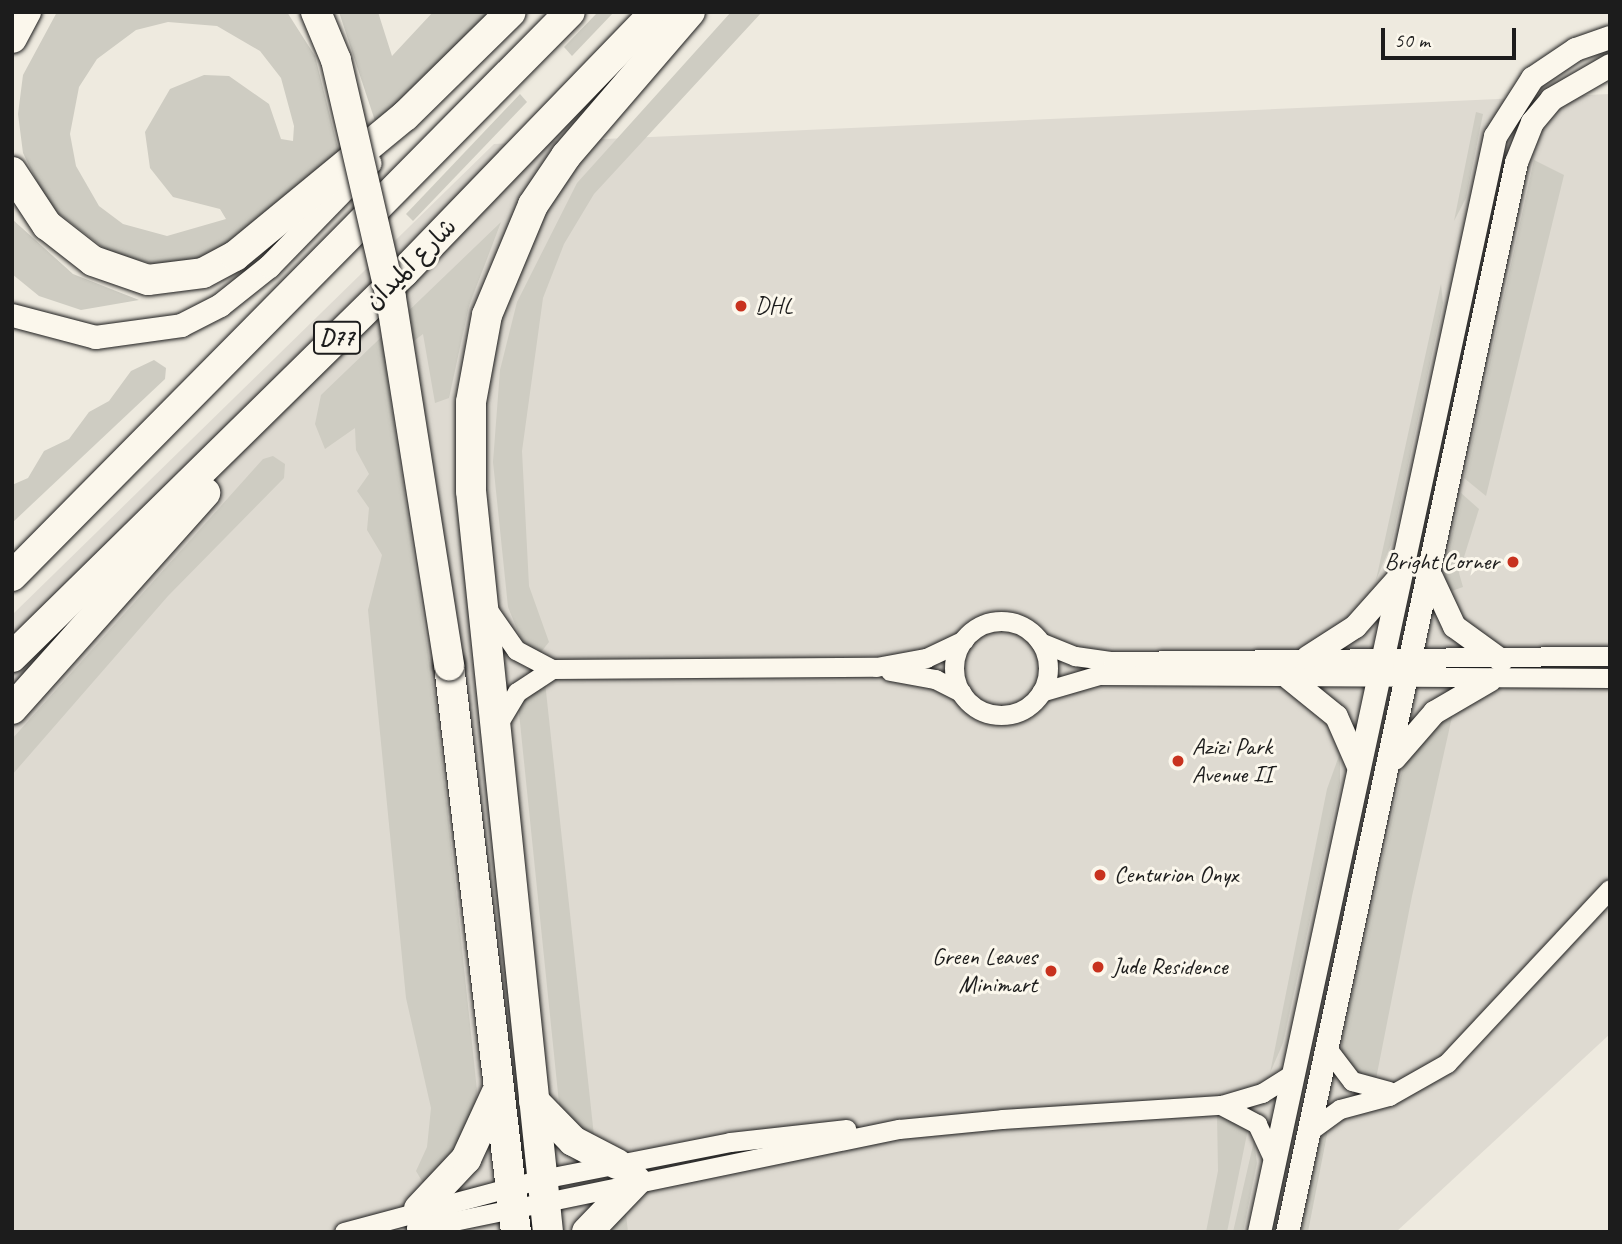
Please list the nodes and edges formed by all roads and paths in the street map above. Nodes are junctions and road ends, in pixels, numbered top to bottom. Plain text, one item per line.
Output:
1 (26, 12) edge
2 (316, 12) edge
3 (511, 12) edge
4 (570, 12) edge
5 (655, 12) edge
6 (690, 12) edge
7 (1610, 37) edge
8 (12, 38) edge
9 (1610, 65) edge
10 (1521, 90) junction
11 (1541, 110) junction
12 (405, 116) junction
13 (18, 184) edge
14 (12, 314) edge
15 (342, 334) junction
16 (45, 544) junction
17 (12, 565) edge
18 (1400, 575) junction
19 (12, 576) edge
20 (1431, 577) junction
21 (482, 596) junction
22 (964, 640) junction
23 (1040, 642) junction
24 (1610, 656) edge
25 (12, 657) edge
26 (1307, 657) junction
27 (876, 667) junction
28 (552, 669) junction
29 (1379, 669) junction
30 (1410, 669) junction
31 (1495, 670) junction
32 (1289, 678) junction
33 (1610, 678) edge
34 (1041, 692) junction
35 (962, 693) junction
36 (12, 709) edge
37 (495, 729) junction
38 (1358, 767) junction
39 (1387, 770) junction
40 (1610, 889) edge
41 (1326, 1047) junction
42 (1292, 1074) junction
43 (498, 1087) junction
44 (1401, 1090) junction
45 (534, 1101) junction
46 (1221, 1105) junction
47 (1308, 1132) junction
48 (1274, 1160) junction
49 (627, 1173) junction
50 (543, 1189) junction
51 (513, 1208) edge
52 (423, 1225) edge
53 (344, 1232) edge
54 (548, 1232) edge
55 (587, 1232) edge
56 (1259, 1232) edge
57 (1287, 1232) edge

1 - 8 main road
2 - 43 main road, bridge
3 - 12 main road
4 - 16 main road, D77
5 - 15 main road, شارع الميدان / D77
6 - 21 main road
7 - 10 street
9 - 11 street
10 - 11 street
10 - 18 street
11 - 20 street
12 - 13 main road
12 - 14 street
15 - 25 main road, شارع الميدان / D77
15 - 36 main road
16 - 17 main road
16 - 19 main road, D77
18 - 26 street
18 - 29 street
20 - 30 street
20 - 31 street
21 - 28 street
21 - 37 main road
22 - 23 street
22 - 27 street
22 - 35 street
23 - 26 street
23 - 34 street
24 - 31 street
26 - 29 street
27 - 28 street
27 - 35 street
28 - 37 street
29 - 30 street
29 - 32 street
29 - 38 street
30 - 31 street
30 - 39 street
31 - 33 street
31 - 39 street
32 - 34 street
32 - 38 street
34 - 35 street
37 - 45 main road
38 - 42 street
39 - 41 street
40 - 44 street
41 - 44 street
41 - 47 street
42 - 46 street
42 - 48 street
43 - 51 main road
43 - 52 main road
44 - 47 street
45 - 49 main road
45 - 50 main road
46 - 48 street
46 - 49 street
47 - 57 street
48 - 56 street
49 - 50 street
49 - 55 main road
50 - 51 street
50 - 54 main road
51 - 52 street
52 - 53 street

